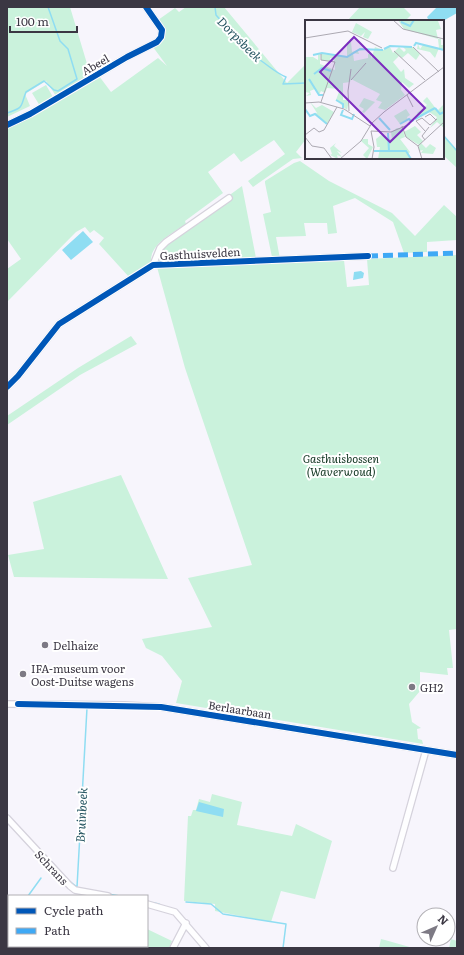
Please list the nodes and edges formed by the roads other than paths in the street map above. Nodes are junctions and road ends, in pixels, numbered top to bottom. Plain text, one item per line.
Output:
1 (146, 7) edge
2 (7, 125) edge
3 (229, 198) dead end
4 (368, 256) dead end
5 (153, 265) junction
6 (7, 387) edge
7 (7, 704) edge
8 (426, 750) junction
9 (457, 755) edge
10 (7, 818) edge
11 (393, 868) dead end
12 (102, 895) edge
13 (148, 904) edge
14 (186, 923) junction
15 (173, 948) edge
16 (206, 948) edge

1 - 2 street, Abeel
3 - 5 street, Gasthuisvelden
4 - 5 street, Gasthuisvelden
5 - 6 street, Gasthuisvelden
7 - 8 street, Berlaarbaan
8 - 9 street, Berlaarbaan
8 - 11 street
10 - 12 street, Schrans
13 - 14 street
14 - 15 street
14 - 16 street

